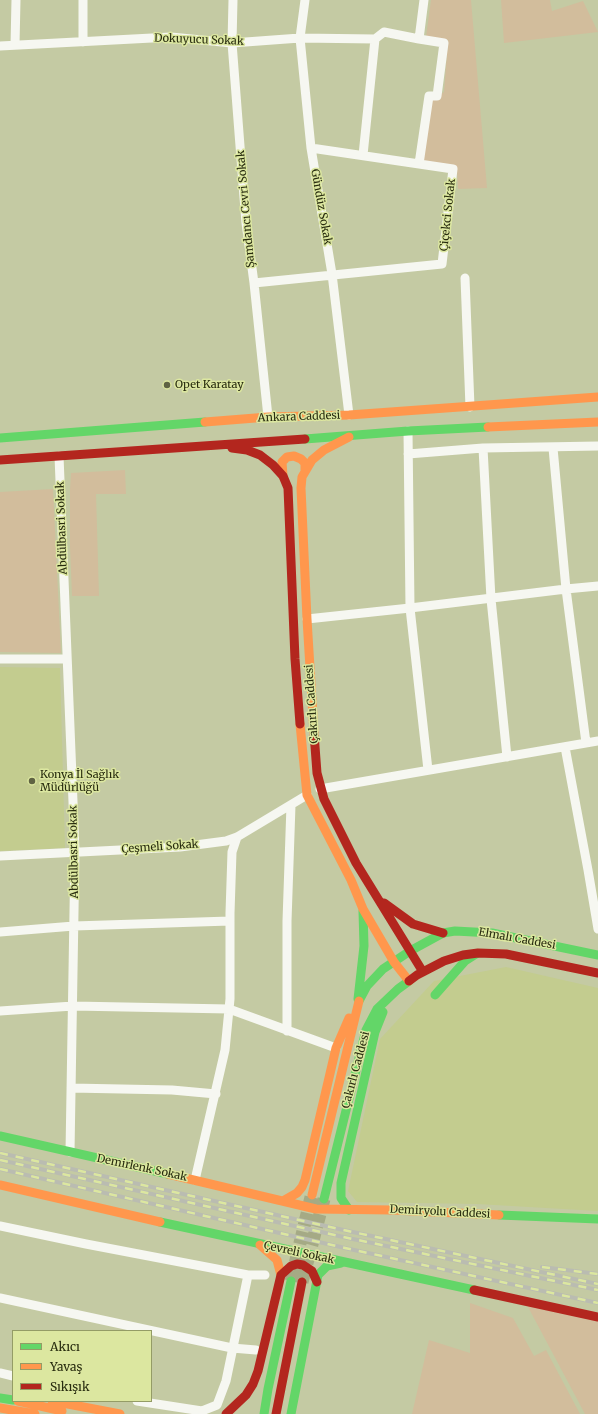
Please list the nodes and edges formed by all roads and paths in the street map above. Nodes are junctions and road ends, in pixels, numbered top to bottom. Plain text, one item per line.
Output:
1 (16, 0) edge
2 (83, 0) edge
3 (233, 0) edge
4 (305, 0) edge
5 (424, 0) edge
6 (300, 38) junction
7 (374, 39) junction
8 (419, 39) junction
9 (83, 42) junction
10 (232, 43) junction
11 (15, 45) junction
12 (0, 46) edge
13 (311, 148) junction
14 (363, 155) junction
15 (418, 164) junction
16 (332, 274) junction
17 (465, 278) dead end
18 (254, 283) junction
19 (598, 398) edge
20 (470, 406) junction
21 (348, 415) junction
22 (268, 417) junction
23 (598, 422) edge
24 (408, 431) junction
25 (353, 435) junction
26 (0, 438) edge
27 (216, 446) junction
28 (598, 446) edge
29 (483, 448) junction
30 (553, 448) junction
31 (408, 454) junction
32 (59, 456) junction
33 (0, 460) edge
34 (305, 470) junction
35 (283, 476) junction
36 (598, 586) edge
37 (566, 589) junction
38 (492, 599) junction
39 (410, 608) junction
40 (307, 619) junction
41 (0, 659) edge
42 (67, 659) junction
43 (598, 742) edge
44 (586, 744) junction
45 (565, 747) junction
46 (507, 756) junction
47 (428, 770) junction
48 (320, 789) junction
49 (307, 795) junction
50 (291, 805) junction
51 (237, 837) junction
52 (75, 851) junction
53 (0, 856) edge
54 (377, 896) junction
55 (363, 909) junction
56 (230, 921) junction
57 (74, 926) junction
58 (598, 929) edge
59 (0, 932) edge
60 (443, 933) junction
61 (410, 951) junction
62 (478, 953) junction
63 (598, 955) edge
64 (394, 962) junction
65 (423, 972) junction
66 (598, 973) edge
67 (409, 981) junction
68 (398, 989) junction
69 (435, 994) dead end
70 (358, 1004) junction
71 (73, 1006) junction
72 (229, 1009) junction
73 (0, 1011) edge
74 (287, 1031) junction
75 (336, 1048) junction
76 (71, 1088) junction
77 (216, 1094) junction
78 (0, 1136) edge
79 (70, 1152) junction
80 (195, 1180) junction
81 (0, 1185) edge
82 (312, 1195) tunnel mouth
83 (324, 1199) tunnel mouth
84 (283, 1201) junction
85 (349, 1210) junction
86 (598, 1219) edge
87 (0, 1226) edge
88 (259, 1244) junction
89 (344, 1262) junction
90 (248, 1275) junction
91 (265, 1275) dead end
92 (281, 1275) junction
93 (291, 1281) tunnel mouth
94 (302, 1282) tunnel mouth
95 (316, 1282) junction
96 (0, 1298) edge
97 (598, 1317) edge
98 (148, 1330) edge
99 (152, 1331) edge
100 (278, 1343) junction
101 (232, 1348) junction
102 (256, 1350) dead end
103 (0, 1373) edge
104 (12, 1376) edge
105 (22, 1402) edge
106 (57, 1402) edge
107 (144, 1402) edge
108 (247, 1407) dead end
109 (0, 1408) edge
110 (32, 1414) edge
111 (76, 1414) edge
112 (120, 1414) edge
113 (226, 1414) edge
114 (264, 1414) edge
115 (276, 1414) edge
116 (291, 1414) edge

1 - 11 street
2 - 9 street
3 - 10 street, Şamdancı Cevri Sokak
4 - 6 street, Gündüz Sokak
5 - 8 street
6 - 7 street, Dokuyucu Sokak
6 - 10 street, Dokuyucu Sokak
6 - 13 street, Gündüz Sokak
7 - 8 street, Dokuyucu Sokak
7 - 14 street
8 - 15 street, Dokuyucu Sokak
9 - 10 street, Dokuyucu Sokak
9 - 11 street, Dokuyucu Sokak
10 - 18 street, Şamdancı Cevri Sokak
11 - 12 street, Dokuyucu Sokak
13 - 14 street, Çiçekci Sokak
13 - 16 street, Gündüz Sokak
14 - 15 street, Çiçekci Sokak
15 - 16 street, Çiçekci Sokak
16 - 18 street, Çiçekci Sokak
16 - 21 street, Gündüz Sokak
17 - 20 street
18 - 22 street, Şamdancı Cevri Sokak
19 - 20 main road, Ankara Caddesi
20 - 21 main road, Ankara Caddesi
21 - 22 main road, Ankara Caddesi
22 - 26 main road, Ankara Caddesi
23 - 24 main road, Ankara Caddesi
24 - 25 main road, Ankara Caddesi
24 - 31 street
25 - 27 main road, Ankara Caddesi
25 - 34 main road, Çakırlı Caddesi
27 - 32 main road, Ankara Caddesi
27 - 35 main road, Çakırlı Caddesi
28 - 30 street
29 - 30 street
29 - 31 street
29 - 38 street
30 - 37 street
31 - 39 street
32 - 33 main road, Ankara Caddesi
32 - 42 street, Abdülbasri Sokak
34 - 35 main road
34 - 40 main road, Çakırlı Caddesi
35 - 49 main road, Çakırlı Caddesi
36 - 37 street
37 - 38 street
37 - 44 street
38 - 39 street
38 - 46 street
39 - 40 street
39 - 47 street
40 - 48 main road, Çakırlı Caddesi
41 - 42 street
42 - 52 street, Abdülbasri Sokak
43 - 44 street
44 - 45 street
45 - 46 street
45 - 58 street
46 - 47 street
47 - 48 street
48 - 54 main road, Çakırlı Caddesi
49 - 50 street, Çeşmeli Sokak
49 - 55 main road, Çakırlı Caddesi
50 - 51 street, Çeşmeli Sokak
50 - 74 street
51 - 52 street, Çeşmeli Sokak
51 - 56 street
52 - 53 street, Çeşmeli Sokak
52 - 57 street, Abdülbasri Sokak
54 - 60 main road
54 - 61 main road, Çakırlı Caddesi
55 - 64 main road, Çakırlı Caddesi
55 - 70 main road
56 - 57 street
56 - 72 street
57 - 59 street
57 - 71 street, Abdülbasri Sokak
60 - 61 main road, Elmalı Caddesi
60 - 63 main road, Elmalı Caddesi
61 - 64 main road, Elmalı Caddesi
61 - 65 main road, Çakırlı Caddesi
62 - 65 main road, Elmalı Caddesi
62 - 66 main road, Elmalı Caddesi
62 - 69 main road
64 - 67 main road, Çakırlı Caddesi
64 - 70 main road, Çakırlı Caddesi
65 - 67 main road, Elmalı Caddesi
67 - 68 main road, Çakırlı Caddesi
68 - 83 main road, Çakırlı Caddesi
68 - 85 main road
70 - 75 main road
70 - 82 main road, Çakırlı Caddesi
71 - 72 street
71 - 73 street
71 - 76 street, Abdülbasri Sokak
72 - 74 street
72 - 77 street
74 - 75 street
75 - 84 main road
76 - 77 street
76 - 79 street, Abdülbasri Sokak
77 - 80 street
78 - 79 main road, Demirlenk Sokak
79 - 80 main road, Demirlenk Sokak
80 - 84 main road, Demirlenk Sokak
81 - 88 main road, Çevreli Sokak
84 - 85 main road, Demiryolu Caddesi
85 - 86 main road, Demiryolu Caddesi
87 - 90 street
88 - 89 main road, Çevreli Sokak
88 - 92 main road
89 - 95 main road
89 - 97 main road, Çevreli Sokak
90 - 91 street
90 - 101 street
92 - 95 main road
92 - 113 main road
93 - 100 main road
94 - 115 main road
95 - 116 main road
96 - 98 street
99 - 101 street
100 - 108 main road
100 - 114 main road
101 - 102 street
101 - 107 street
103 - 104 street
105 - 111 main road
106 - 112 main road
109 - 110 main road

